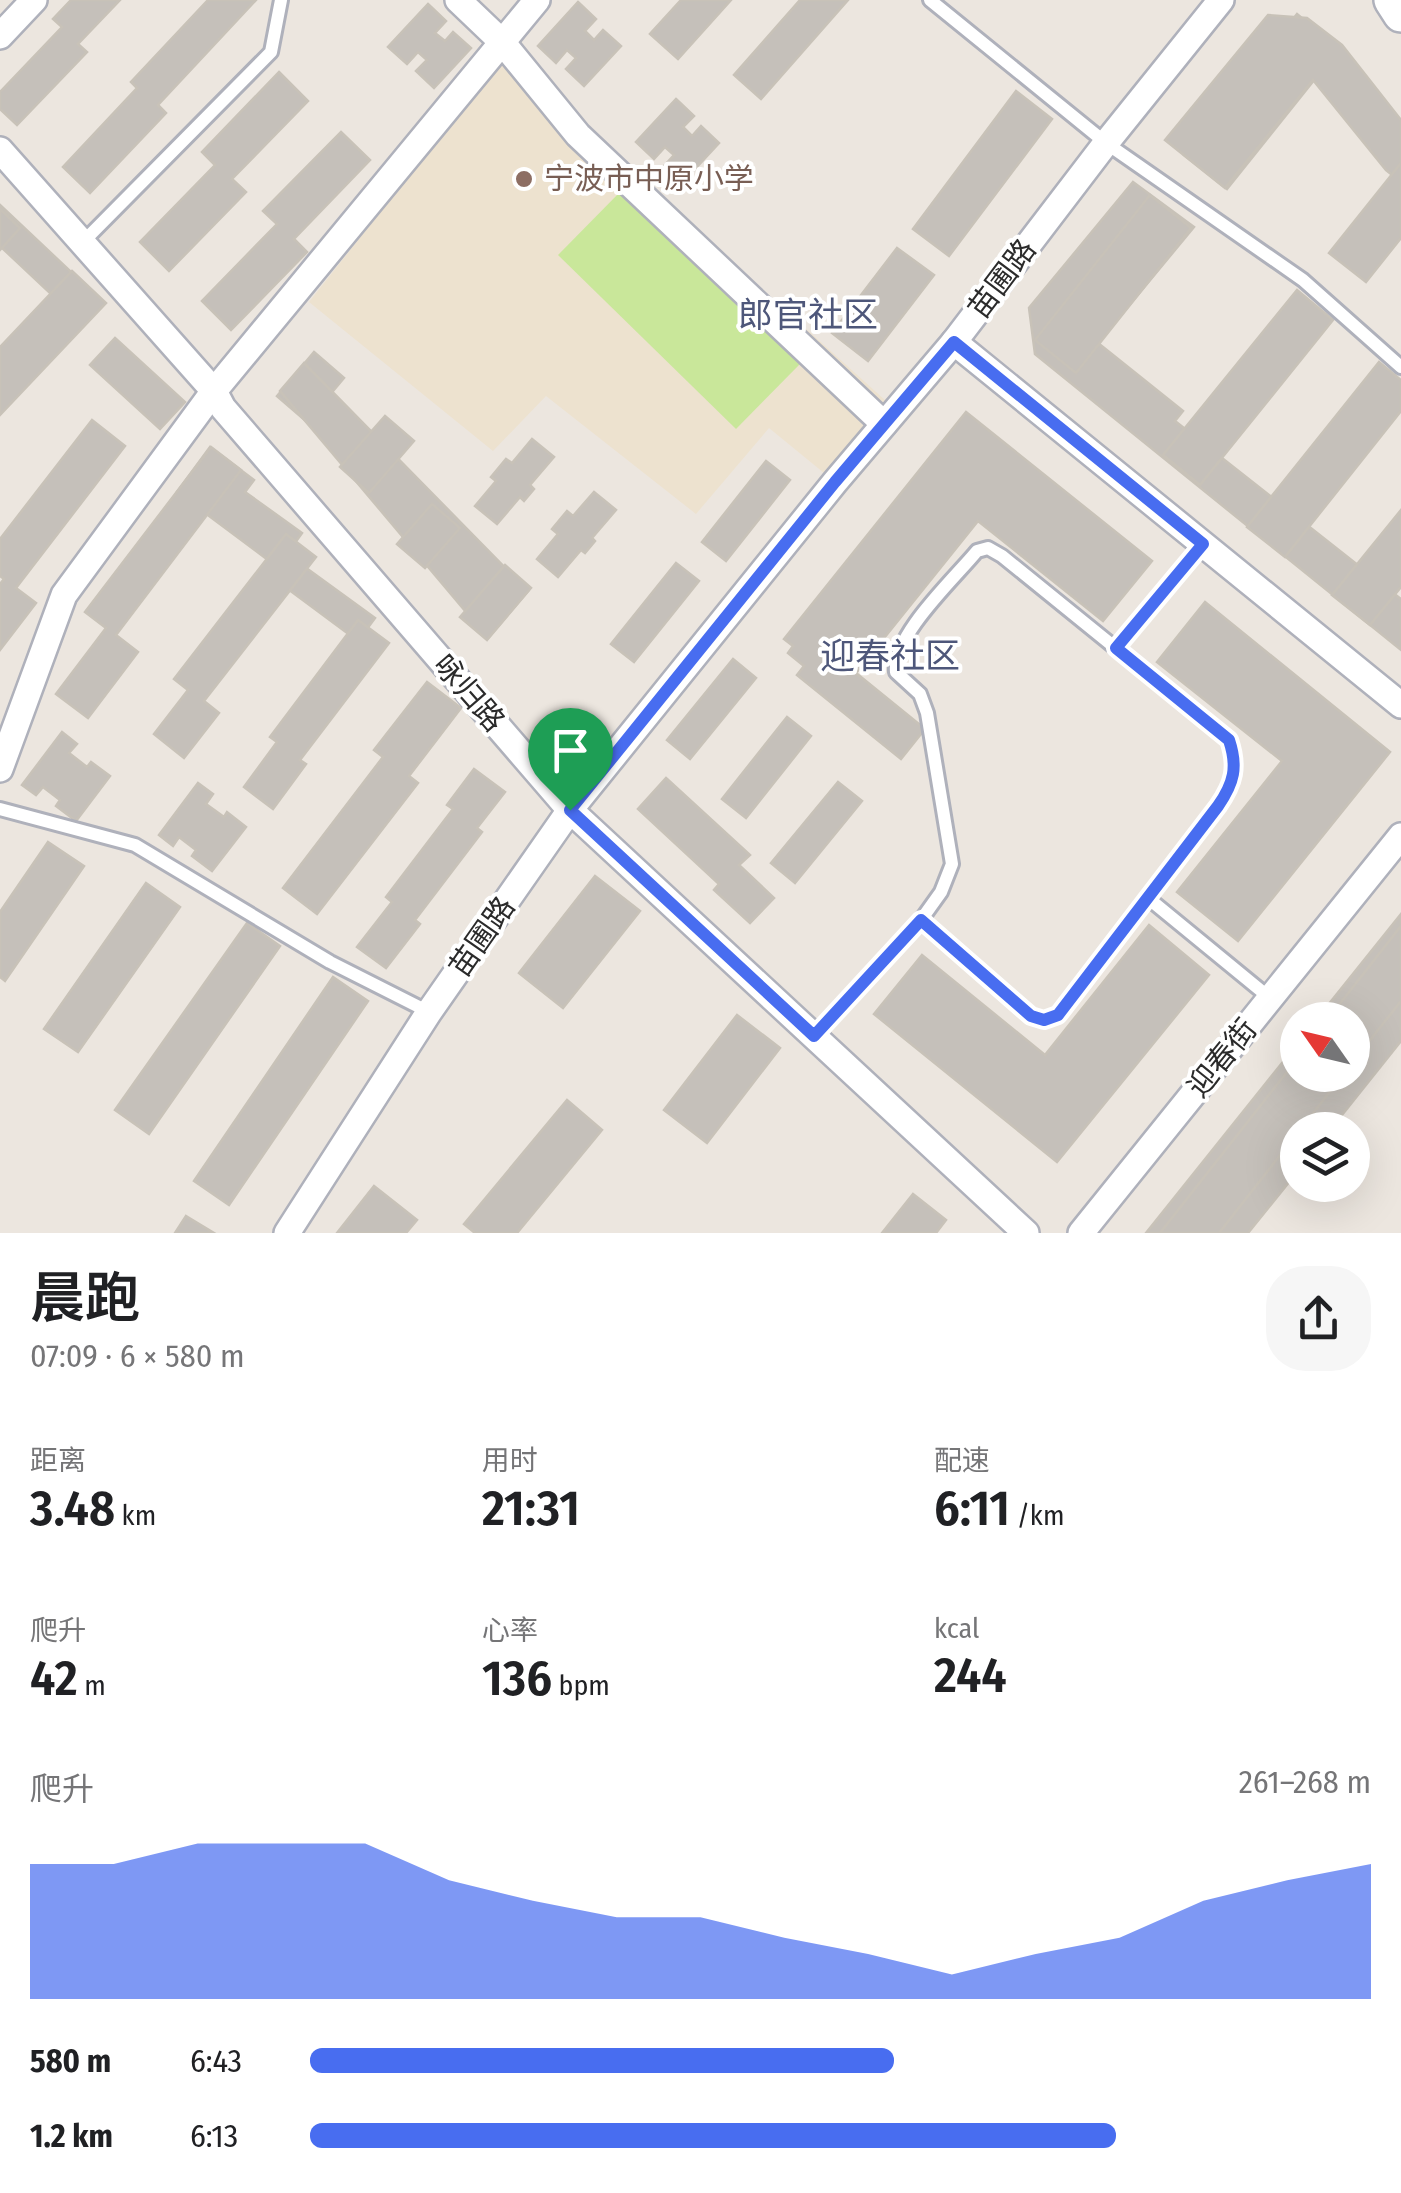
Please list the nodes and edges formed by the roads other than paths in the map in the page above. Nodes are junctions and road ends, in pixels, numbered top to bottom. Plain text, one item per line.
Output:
1 (34, 0) edge
2 (281, 0) edge
3 (458, 0) edge
4 (537, 0) edge
5 (930, 0) edge
6 (1221, 0) edge
7 (1392, 0) edge
8 (1401, 14) edge
9 (0, 36) edge
10 (502, 42) junction
11 (1106, 144) junction
12 (0, 150) edge
13 (82, 243) junction
14 (954, 342) junction
15 (1401, 367) edge
16 (214, 391) junction
17 (884, 424) junction
18 (1203, 544) junction
19 (1116, 648) junction
20 (1401, 704) edge
21 (0, 769) edge
22 (0, 809) edge
23 (570, 810) junction
24 (1401, 836) edge
25 (1148, 898) junction
26 (921, 920) junction
27 (1270, 998) junction
28 (430, 1012) junction
29 (814, 1036) junction
30 (287, 1233) edge
31 (1026, 1233) edge
32 (1082, 1233) edge

1 - 9 street
2 - 13 lane
3 - 10 street
4 - 10 street
5 - 11 lane
6 - 11 street, 苗圃路
7 - 8 main road
10 - 16 street
10 - 17 street
11 - 14 street, 苗圃路
11 - 15 lane
12 - 13 street, 咏归路
13 - 16 street, 咏归路
14 - 17 street, 苗圃路
14 - 18 street
16 - 21 street
16 - 23 street, 咏归路
17 - 23 street, 苗圃路
18 - 19 lane
18 - 20 street
19 - 25 lane
19 - 26 lane
22 - 28 lane
23 - 28 street, 苗圃路
23 - 29 street, 咏归路
24 - 27 street, 迎春街
25 - 26 lane
25 - 27 lane
26 - 29 lane
27 - 32 street, 迎春街
28 - 30 street, 苗圃路
29 - 31 street, 咏归路

